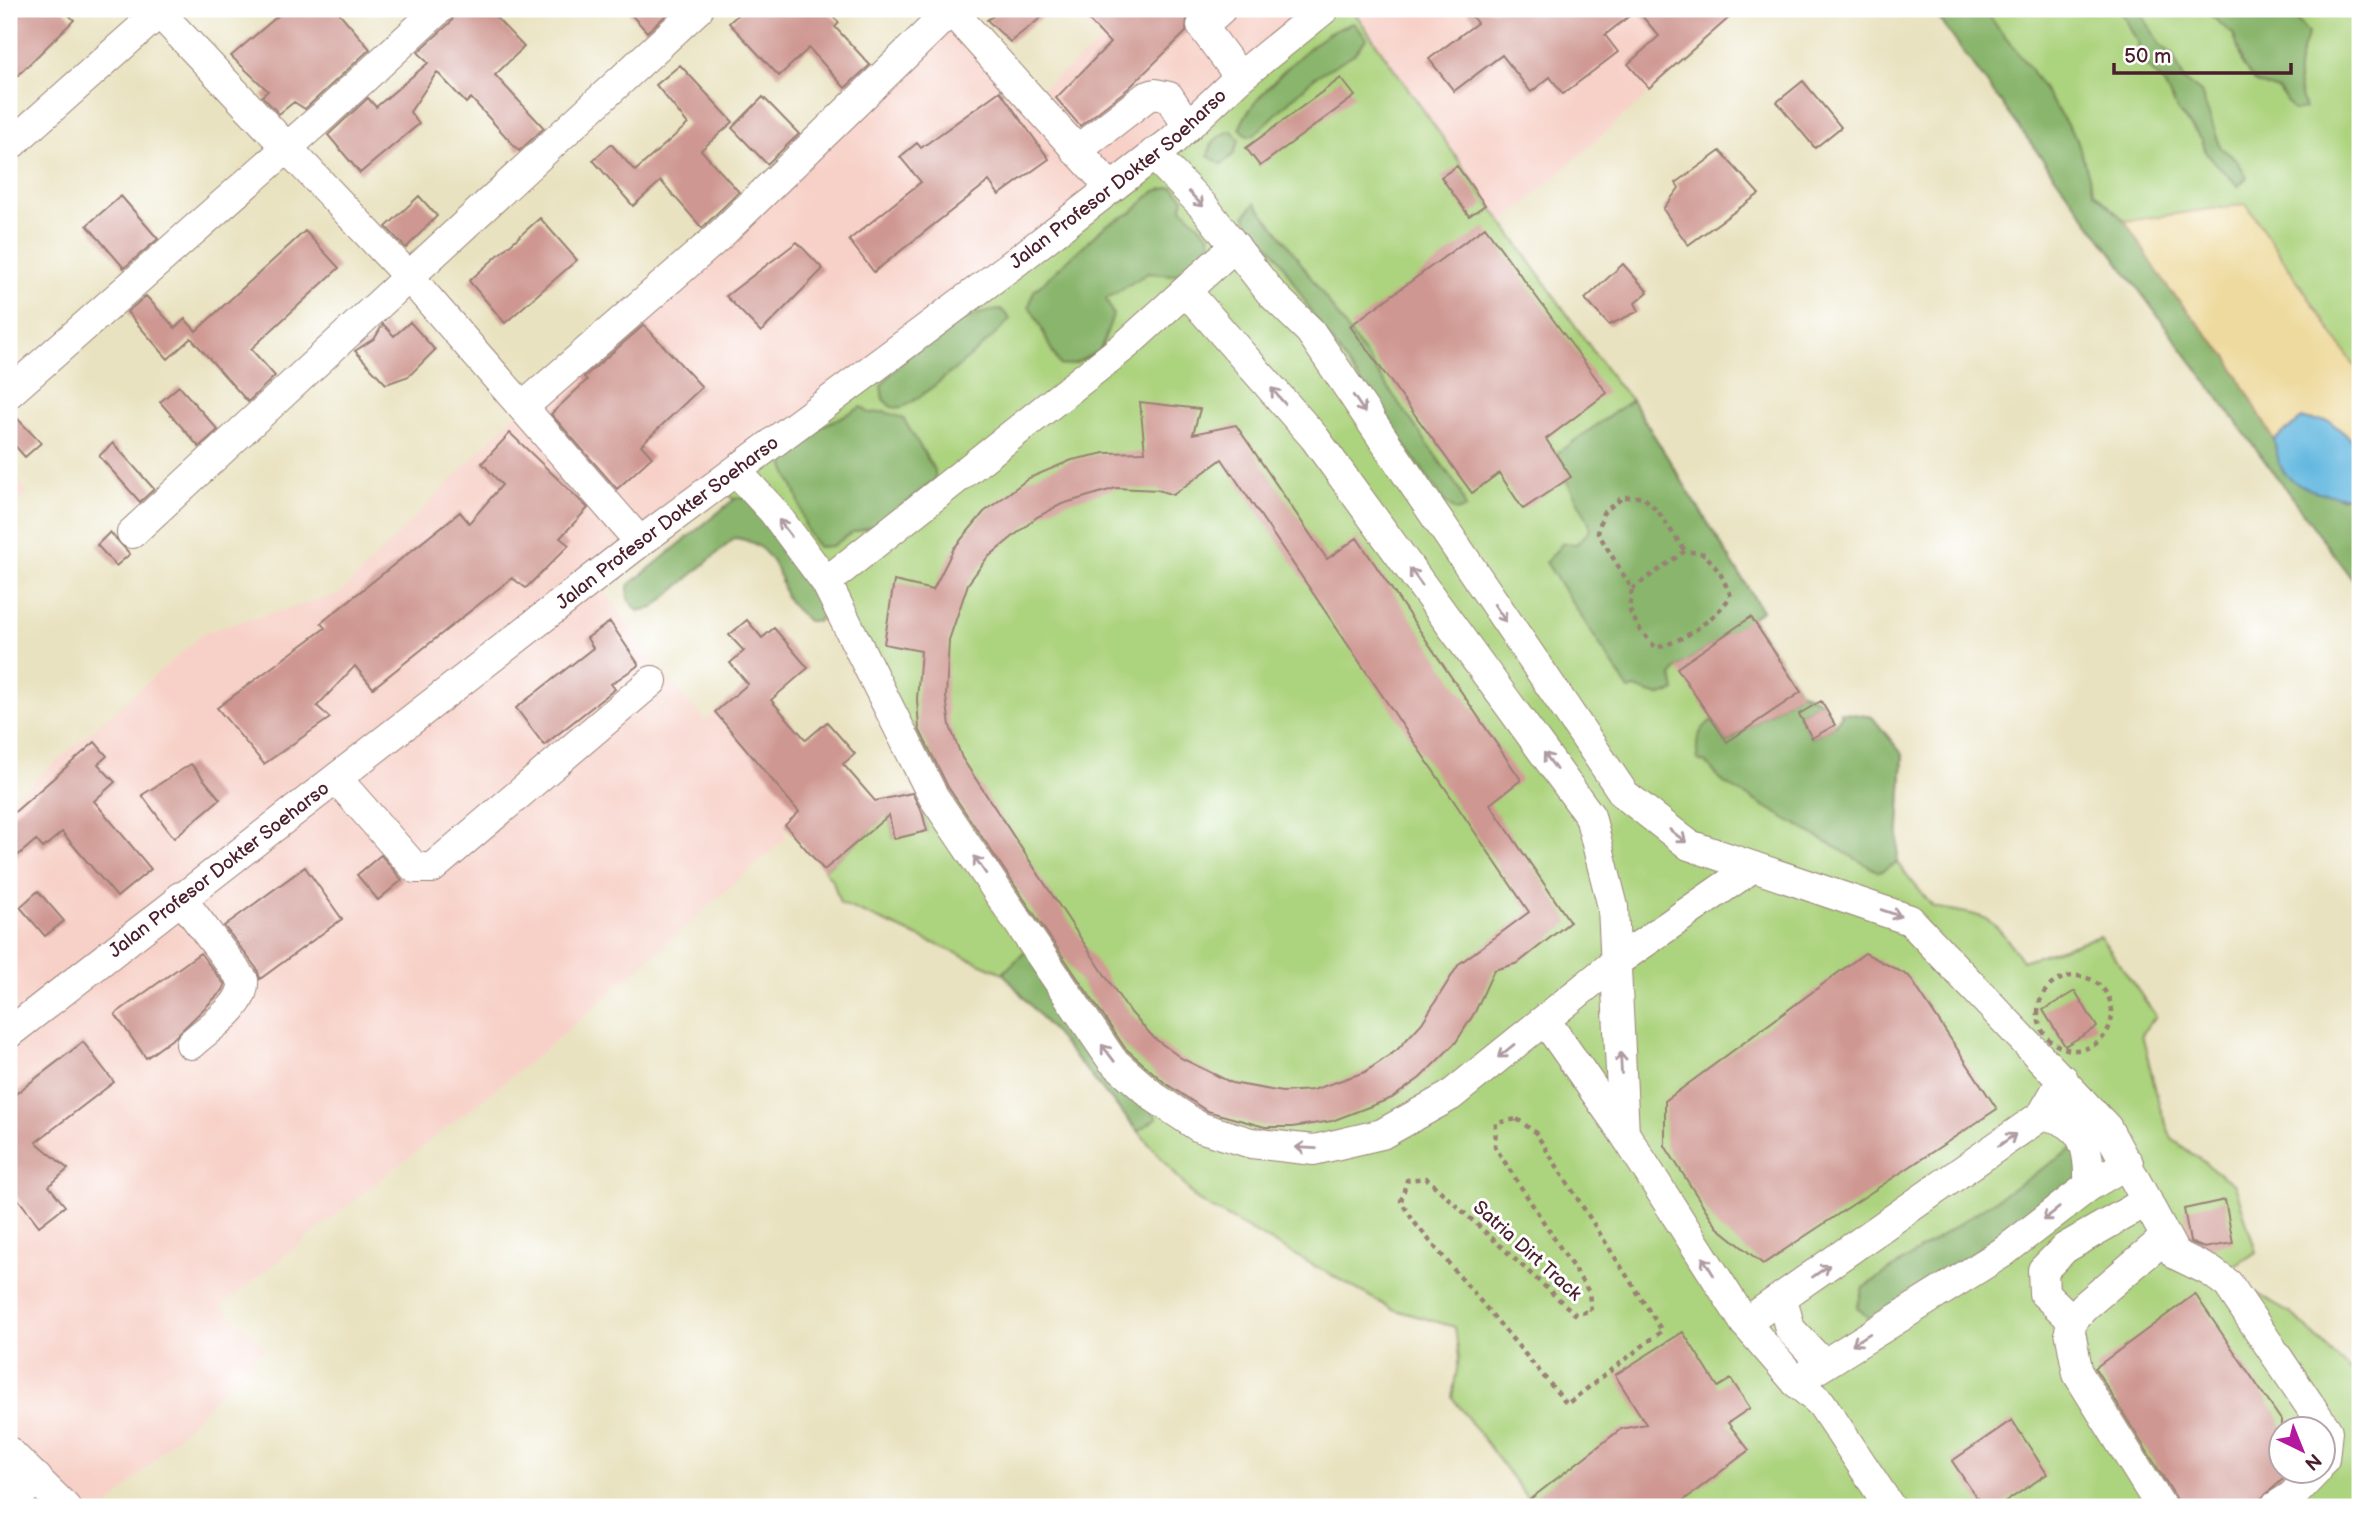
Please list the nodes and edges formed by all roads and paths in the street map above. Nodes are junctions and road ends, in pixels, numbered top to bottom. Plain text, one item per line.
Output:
1 (439, 9) edge
2 (698, 9) edge
3 (951, 9) edge
4 (1221, 9) edge
5 (1324, 9) edge
6 (160, 10) edge
7 (1240, 77) junction
8 (1188, 126) junction
9 (9, 146) edge
10 (286, 148) junction
11 (1076, 151) junction
12 (1153, 155) junction
13 (1110, 187) junction
14 (1235, 246) junction
15 (410, 278) junction
16 (1187, 292) junction
17 (9, 393) edge
18 (523, 407) junction
19 (737, 472) junction
20 (132, 533) dead end
21 (640, 542) junction
22 (1685, 551) junction
23 (827, 582) junction
24 (1632, 589) junction
25 (652, 681) dead end
26 (337, 779) junction
27 (1624, 794) junction
28 (1590, 816) junction
29 (1754, 867) junction
30 (180, 897) junction
31 (1616, 962) junction
32 (1545, 1020) junction
33 (9, 1033) edge
34 (2107, 1033) joint
35 (191, 1044) dead end
36 (2063, 1079) junction
37 (2042, 1115) junction
38 (1624, 1133) junction
39 (2128, 1163) junction
40 (2089, 1186) junction
41 (2147, 1201) junction
42 (2165, 1238) junction
43 (1782, 1298) junction
44 (2072, 1320) junction
45 (1745, 1323) junction
46 (1662, 1331) joint
47 (1822, 1363) junction
48 (1796, 1382) junction
49 (2316, 1414) edge
50 (9, 1452) edge
51 (2304, 1484) edge
52 (50, 1497) edge
53 (9, 1506) edge
54 (1890, 1507) edge
55 (2161, 1507) edge
56 (2274, 1507) edge

1 - 10 street
2 - 15 street
3 - 11 street
3 - 18 street
4 - 7 street
5 - 7 street, Jalan Profesor Dokter Soeharso
6 - 9 street
6 - 10 street
7 - 8 street, Jalan Profesor Dokter Soeharso
8 - 11 street
8 - 12 street, Jalan Profesor Dokter Soeharso
10 - 15 street
10 - 17 street
11 - 13 street
12 - 13 street, Jalan Profesor Dokter Soeharso
12 -> 14 street
13 - 19 street, Jalan Profesor Dokter Soeharso
14 - 16 street
14 -> 27 street
15 - 18 street
15 - 20 street
16 - 23 street
28 -> 16 street
18 - 21 street
19 - 21 street, Jalan Profesor Dokter Soeharso
23 -> 19 street
21 - 26 street, Jalan Profesor Dokter Soeharso
22 - 24 path
22 - 24 path
22 - 24 path
32 -> 23 street
25 - 26 street
26 - 30 street, Jalan Profesor Dokter Soeharso
27 - 28 street
27 -> 29 street
28 - 31 street
29 - 31 street
29 -> 36 street
30 - 33 street, Jalan Profesor Dokter Soeharso
30 - 35 street
31 - 32 street
38 -> 31 street
32 - 38 street
34 - 34 path
36 - 37 street
36 - 39 street
37 - 40 street
43 -> 37 street
45 -> 38 street
39 - 40 street
39 - 41 street
40 -> 47 street
41 - 42 street
41 - 44 street
42 - 44 street
42 - 49 street
43 - 45 street
43 - 47 street
44 - 55 street
45 - 48 street
46 - 46 path, Satria Dirt Track
47 - 48 street
48 - 54 street
50 - 52 street
51 - 56 street
52 - 53 street

